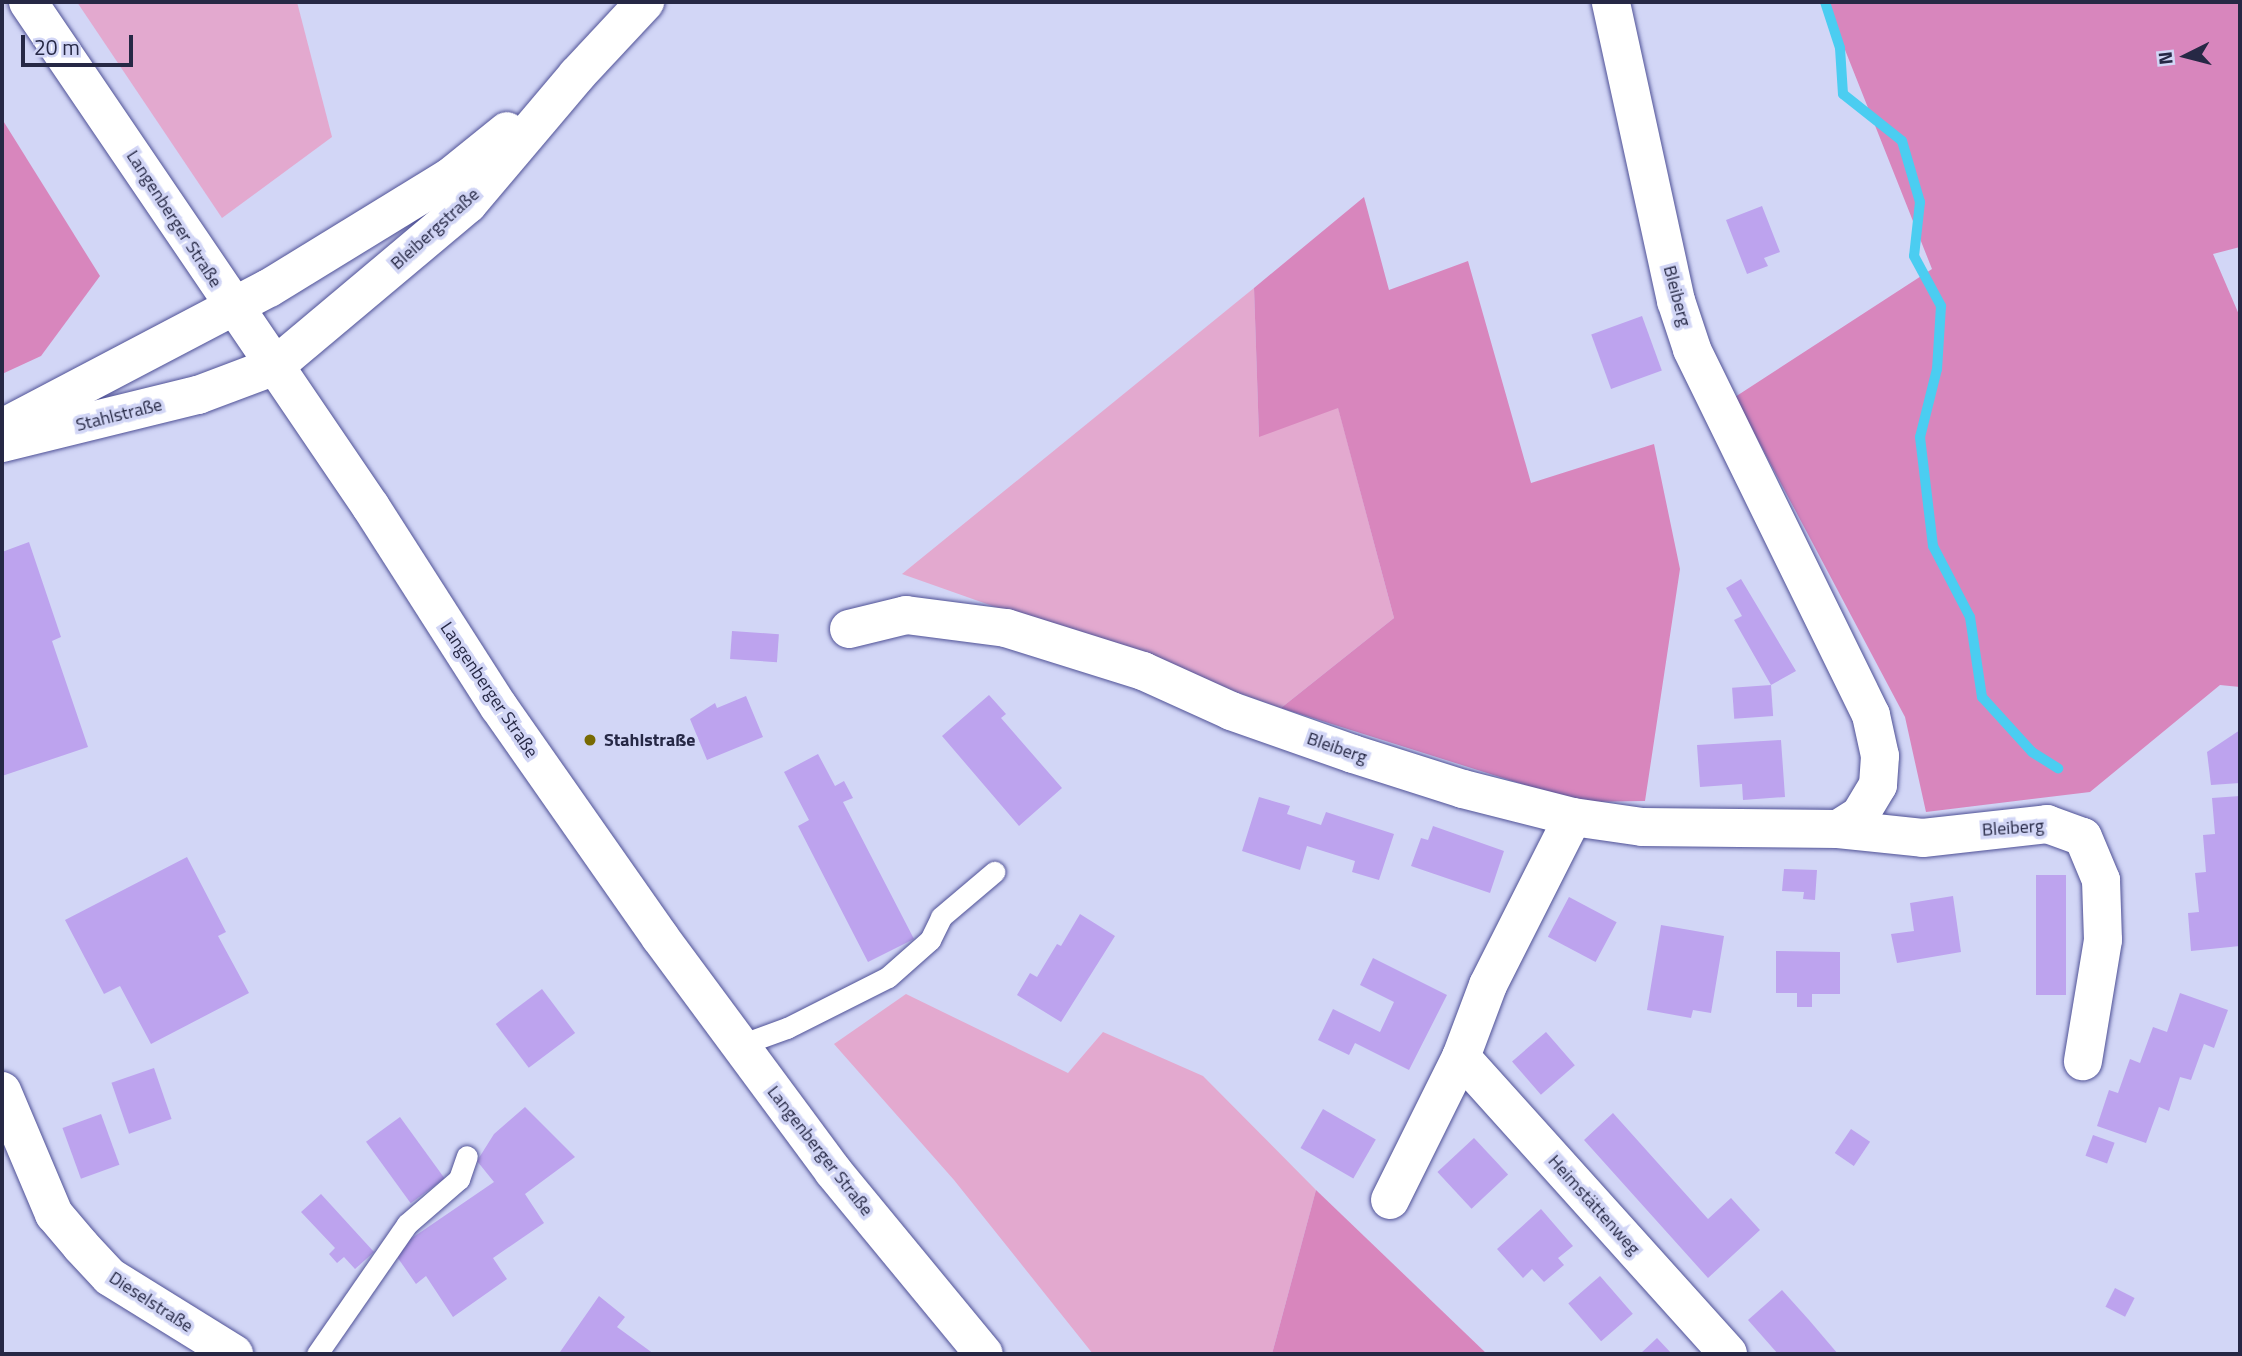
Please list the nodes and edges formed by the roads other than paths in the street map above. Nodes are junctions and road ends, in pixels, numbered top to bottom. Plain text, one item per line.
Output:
1 (29, 2) edge
2 (645, 2) edge
3 (1611, 2) edge
4 (577, 75) junction
5 (231, 306) junction
6 (275, 366) junction
7 (2, 428) edge
8 (2, 443) edge
9 (849, 629) dead end
10 (1573, 817) junction
11 (1838, 828) junction
12 (994, 872) dead end
13 (740, 1045) junction
14 (1461, 1056) junction
15 (2083, 1061) dead end
16 (2, 1091) edge
17 (467, 1156) dead end
18 (1390, 1200) dead end
19 (233, 1354) edge
20 (317, 1354) edge
21 (984, 1354) edge
22 (1728, 1354) edge

1 - 5 street, Langenberger Straße
2 - 4 street, Bleibergstraße
3 - 11 street, Bleiberg
4 - 5 street, Bleibergstraße
4 - 6 street, Bleibergstraße
5 - 6 street, Langenberger Straße
5 - 7 street, Stahlstraße
6 - 8 street, Stahlstraße
6 - 13 street, Langenberger Straße
9 - 10 street, Bleiberg
10 - 11 street, Bleiberg
10 - 14 street
11 - 15 street, Bleiberg
12 - 13 lane
13 - 21 street, Langenberger Straße
14 - 18 street
14 - 22 street, Heimstättenweg
16 - 19 street, Dieselstraße
17 - 20 lane

